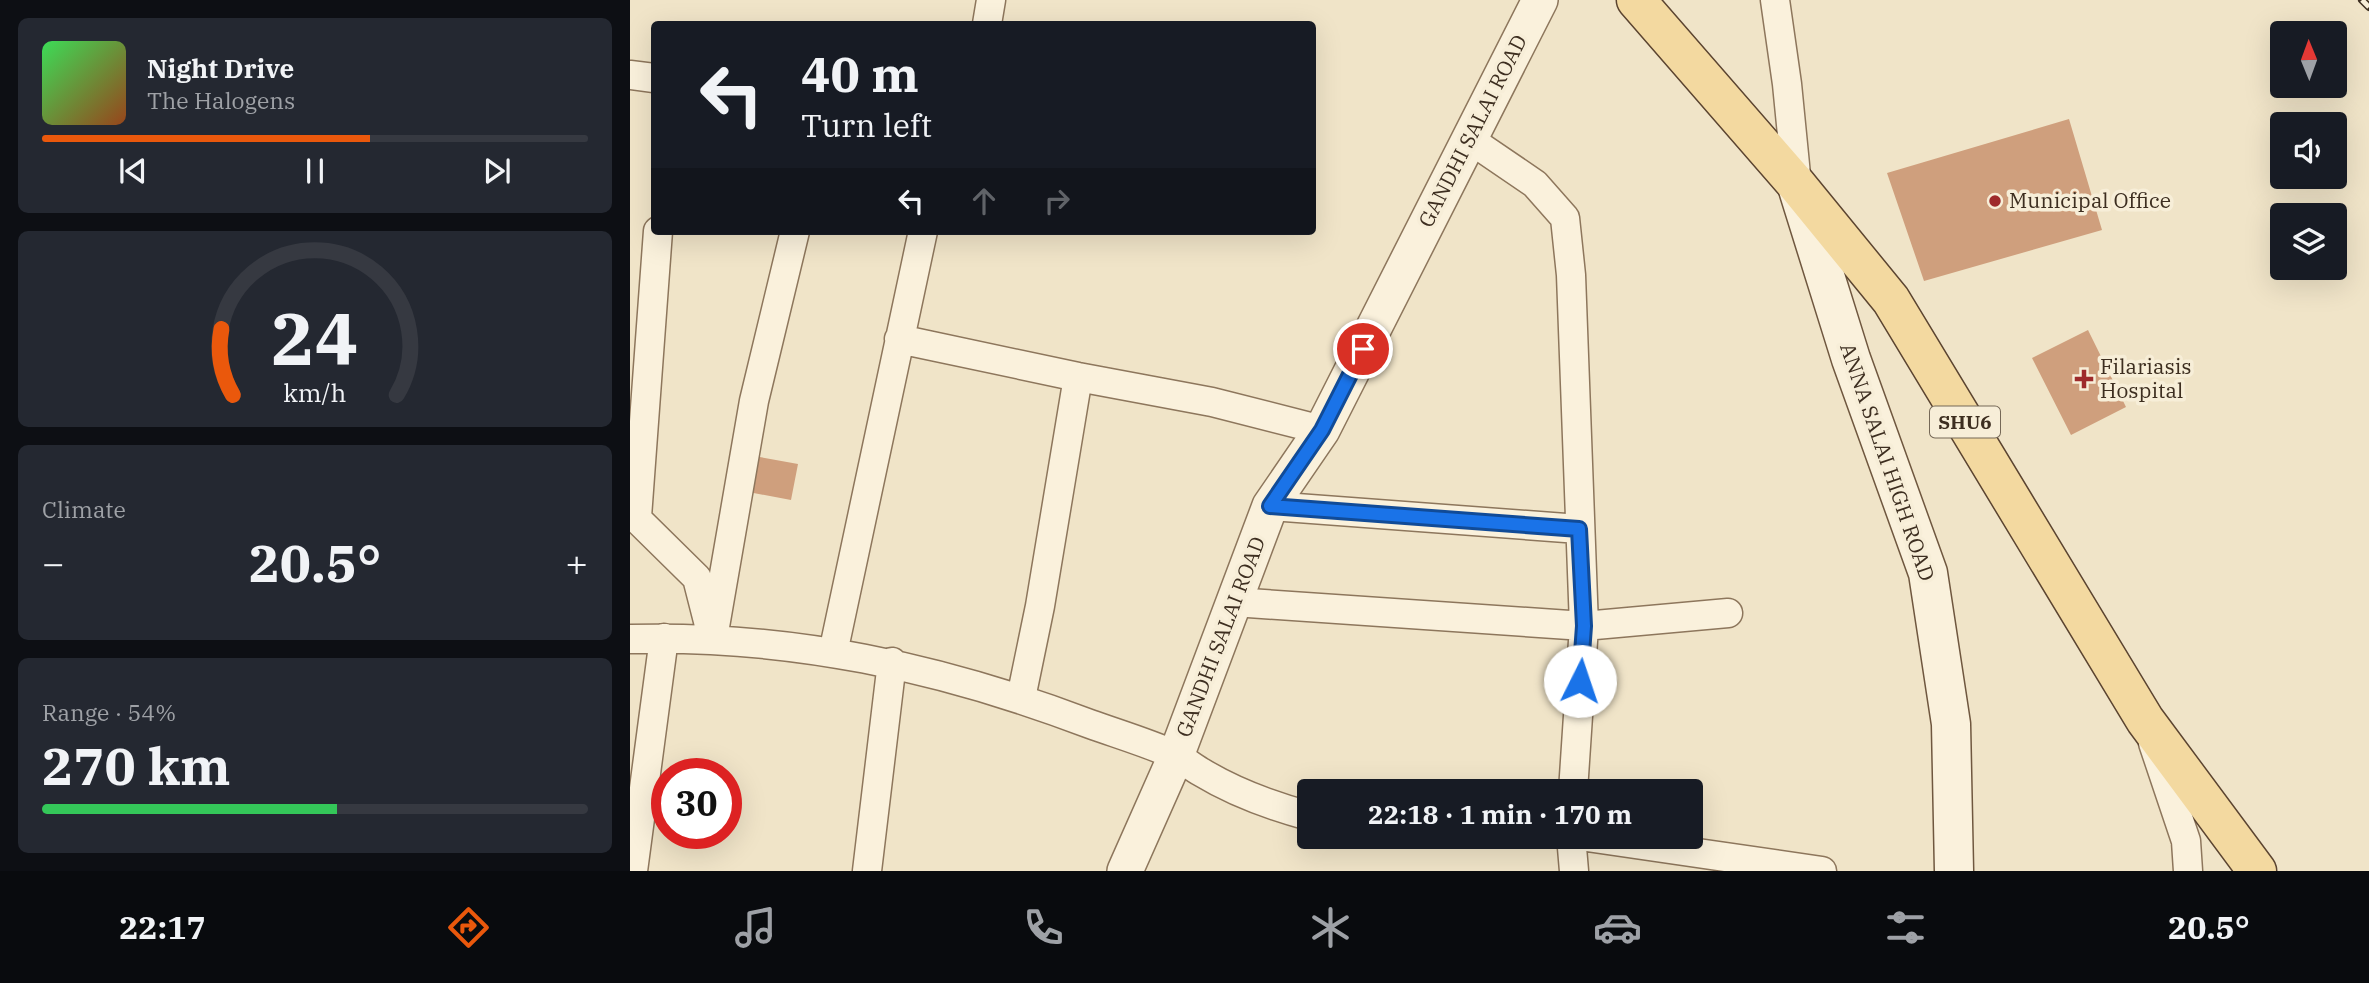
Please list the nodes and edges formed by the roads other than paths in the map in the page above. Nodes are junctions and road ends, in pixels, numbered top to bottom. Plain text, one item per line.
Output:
1 (991, 0) edge
2 (1540, 0) edge
3 (1636, 0) edge
4 (1774, 0) edge
5 (988, 21) edge
6 (630, 75) edge
7 (651, 78) edge
8 (1469, 139) junction
9 (1797, 185) junction
10 (658, 235) edge
11 (794, 235) edge
12 (922, 235) edge
13 (900, 339) junction
14 (1078, 377) junction
15 (1322, 430) junction
16 (1270, 506) junction
17 (634, 514) edge
18 (1579, 529) junction
19 (1234, 602) junction
20 (1728, 613) dead end
21 (1584, 626) junction
22 (664, 638) junction
23 (713, 638) junction
24 (630, 639) edge
25 (833, 653) junction
26 (892, 663) junction
27 (1021, 698) junction
28 (2145, 720) junction
29 (1176, 756) junction
30 (1574, 779) edge
31 (1297, 813) edge
32 (1571, 849) edge
33 (1670, 849) edge
34 (633, 871) edge
35 (867, 871) edge
36 (1125, 871) edge
37 (1574, 871) edge
38 (1822, 871) edge
39 (1954, 871) edge
40 (2188, 871) edge
41 (2257, 871) edge

1 - 5 street
2 - 8 street, GANDHI SALAI ROAD
3 - 9 main road, SHU6
4 - 9 street
6 - 7 street
8 - 15 street, GANDHI SALAI ROAD
8 - 18 street
9 - 28 main road, SHU6
9 - 39 main road, ANNA SALAI HIGH ROAD
10 - 17 street
11 - 23 street
12 - 13 street
13 - 14 street
13 - 25 street
14 - 15 street
14 - 27 street
15 - 16 street, GANDHI SALAI ROAD
16 - 18 street
16 - 19 street, GANDHI SALAI ROAD
17 - 23 street
18 - 21 street
19 - 21 street
19 - 29 street, GANDHI SALAI ROAD
20 - 21 street
21 - 30 street
22 - 23 street
22 - 24 street
22 - 34 street
23 - 25 street
25 - 26 street
26 - 27 street
26 - 35 street
27 - 29 street
28 - 40 street
28 - 41 main road, SHU6
29 - 31 street
29 - 36 street, GANDHI SALAI ROAD
32 - 37 street
33 - 38 street

